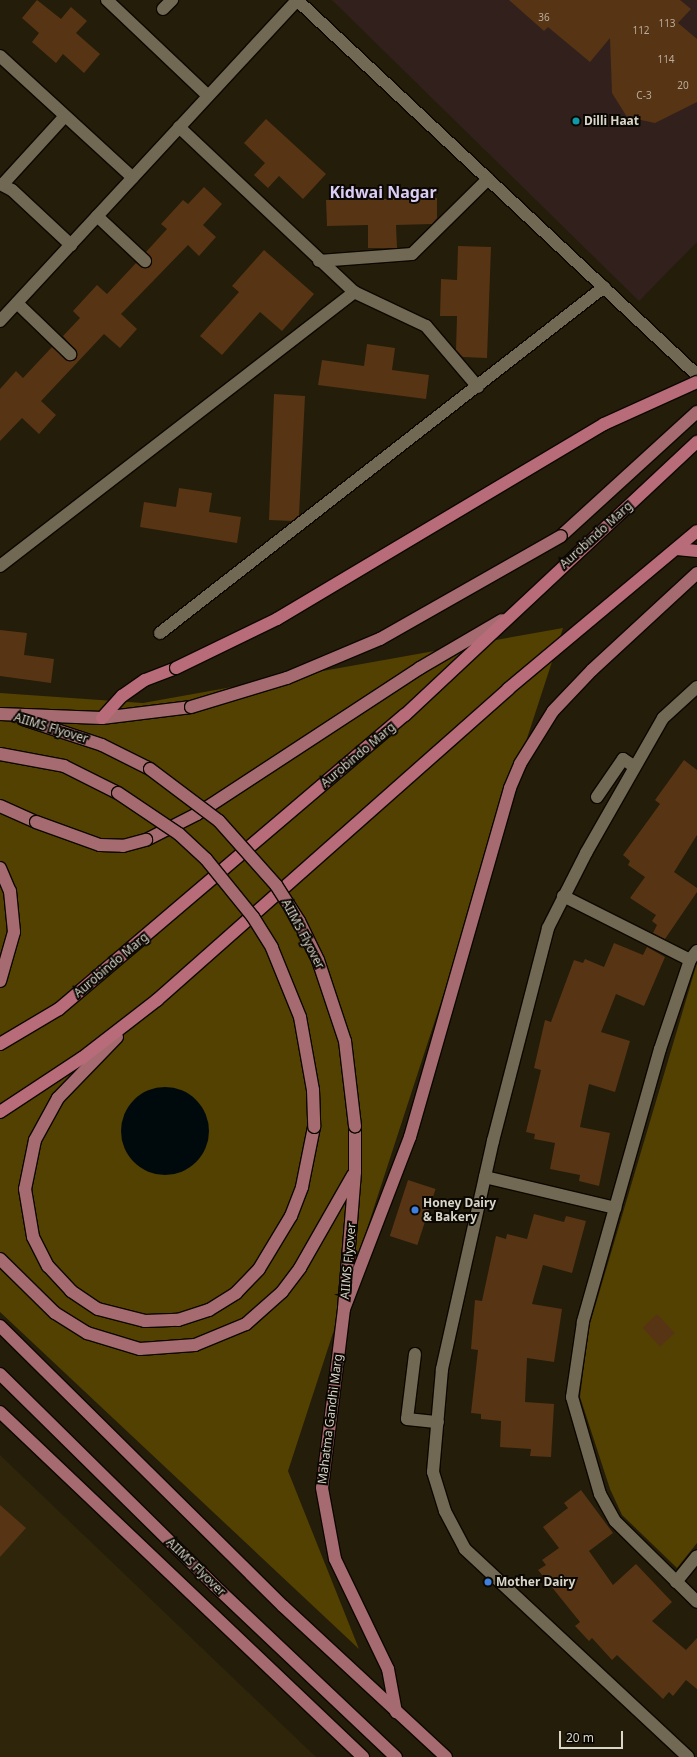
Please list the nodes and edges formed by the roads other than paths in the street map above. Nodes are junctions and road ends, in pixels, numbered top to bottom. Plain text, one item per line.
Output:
1 (107, 0) edge
2 (297, 0) edge
3 (0, 56) edge
4 (208, 96) junction
5 (65, 116) junction
6 (180, 127) junction
7 (133, 178) junction
8 (488, 179) junction
9 (1, 184) edge
10 (97, 216) junction
11 (71, 245) junction
12 (145, 261) dead end
13 (319, 261) junction
14 (604, 287) junction
15 (354, 292) junction
16 (18, 302) junction
17 (0, 321) edge
18 (70, 354) dead end
19 (697, 375) edge
20 (697, 382) edge
21 (478, 387) junction
22 (697, 412) edge
23 (697, 442) edge
24 (697, 531) edge
25 (677, 549) junction
26 (697, 551) edge
27 (0, 566) edge
28 (697, 572) edge
29 (502, 620) junction
30 (160, 633) dead end
31 (697, 687) edge
32 (2, 714) edge
33 (102, 718) junction
34 (0, 754) edge
35 (635, 767) junction
36 (597, 797) dead end
37 (0, 806) edge
38 (0, 868) edge
39 (563, 896) junction
40 (694, 955) edge
41 (0, 981) edge
42 (157, 1000) junction
43 (0, 1044) edge
44 (0, 1112) edge
45 (355, 1172) junction
46 (485, 1177) junction
47 (615, 1208) junction
48 (0, 1259) edge
49 (344, 1309) junction
50 (0, 1326) edge
51 (414, 1354) dead end
52 (0, 1374) edge
53 (0, 1412) edge
54 (438, 1422) junction
55 (697, 1556) edge
56 (676, 1582) junction
57 (697, 1602) edge
58 (396, 1712) junction
59 (363, 1757) edge
60 (396, 1757) edge
61 (446, 1757) edge
62 (688, 1757) edge

1 - 4 street
2 - 4 street
2 - 8 street
3 - 5 street
4 - 6 street
5 - 7 street
5 - 9 street
6 - 7 street
6 - 13 street
7 - 10 street
8 - 13 street
8 - 14 street
9 - 11 street
10 - 11 street
10 - 12 street
11 - 16 street
13 - 15 street
14 - 19 street
14 - 21 street
15 - 21 street
15 - 27 street
16 - 17 street
16 - 18 street
20 - 33 highway, bridge
21 - 30 street
22 - 33 main road, bridge
23 - 29 highway, Aurobindo Marg
24 - 25 highway
25 - 26 highway
25 - 42 highway
28 - 49 main road
29 - 37 main road, bridge
29 - 43 highway, Aurobindo Marg
31 - 35 street
32 - 33 main road
32 - 45 main road, AIIMS Flyover, bridge
34 - 42 main road, bridge
35 - 36 street
35 - 39 street
38 - 41 main road
39 - 40 street
39 - 46 street
40 - 47 street
42 - 44 highway
45 - 48 main road
45 - 49 main road, AIIMS Flyover
46 - 47 street
46 - 54 street
47 - 56 street
49 - 58 main road, Mahatma Gandhi Marg
50 - 58 main road
51 - 54 street
52 - 60 main road, AIIMS Flyover
53 - 59 main road
54 - 62 street
55 - 56 street
56 - 57 street
58 - 61 main road

